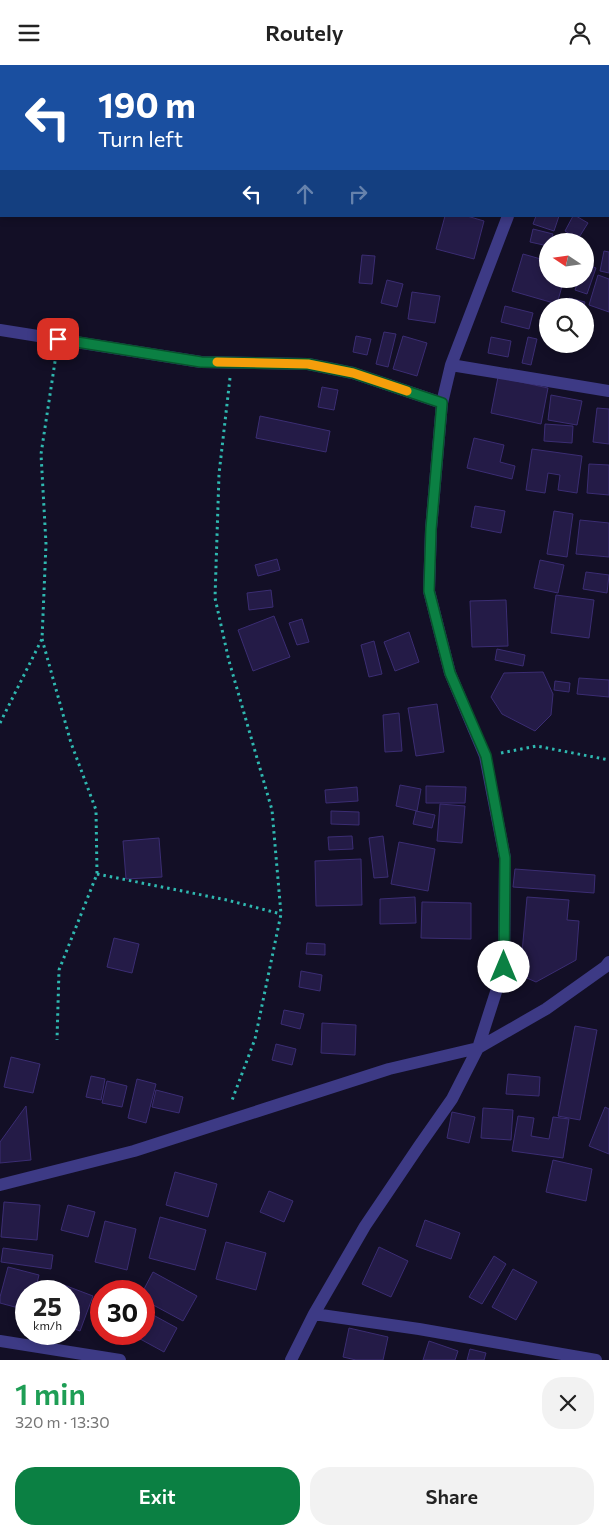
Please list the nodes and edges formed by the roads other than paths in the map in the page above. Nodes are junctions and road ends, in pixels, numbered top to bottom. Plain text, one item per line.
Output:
1 (508, 217) edge
2 (0, 330) edge
3 (451, 365) junction
4 (609, 391) edge
5 (442, 403) junction
6 (609, 962) edge
7 (478, 1048) junction
8 (0, 1185) edge
9 (314, 1314) junction
10 (0, 1341) edge
11 (120, 1360) edge
12 (291, 1360) edge
13 (596, 1360) edge

1 - 3 street
2 - 5 street
3 - 4 street
3 - 5 street
5 - 7 street
6 - 7 street
7 - 8 street
7 - 9 street
9 - 12 street
9 - 13 street
10 - 11 street

